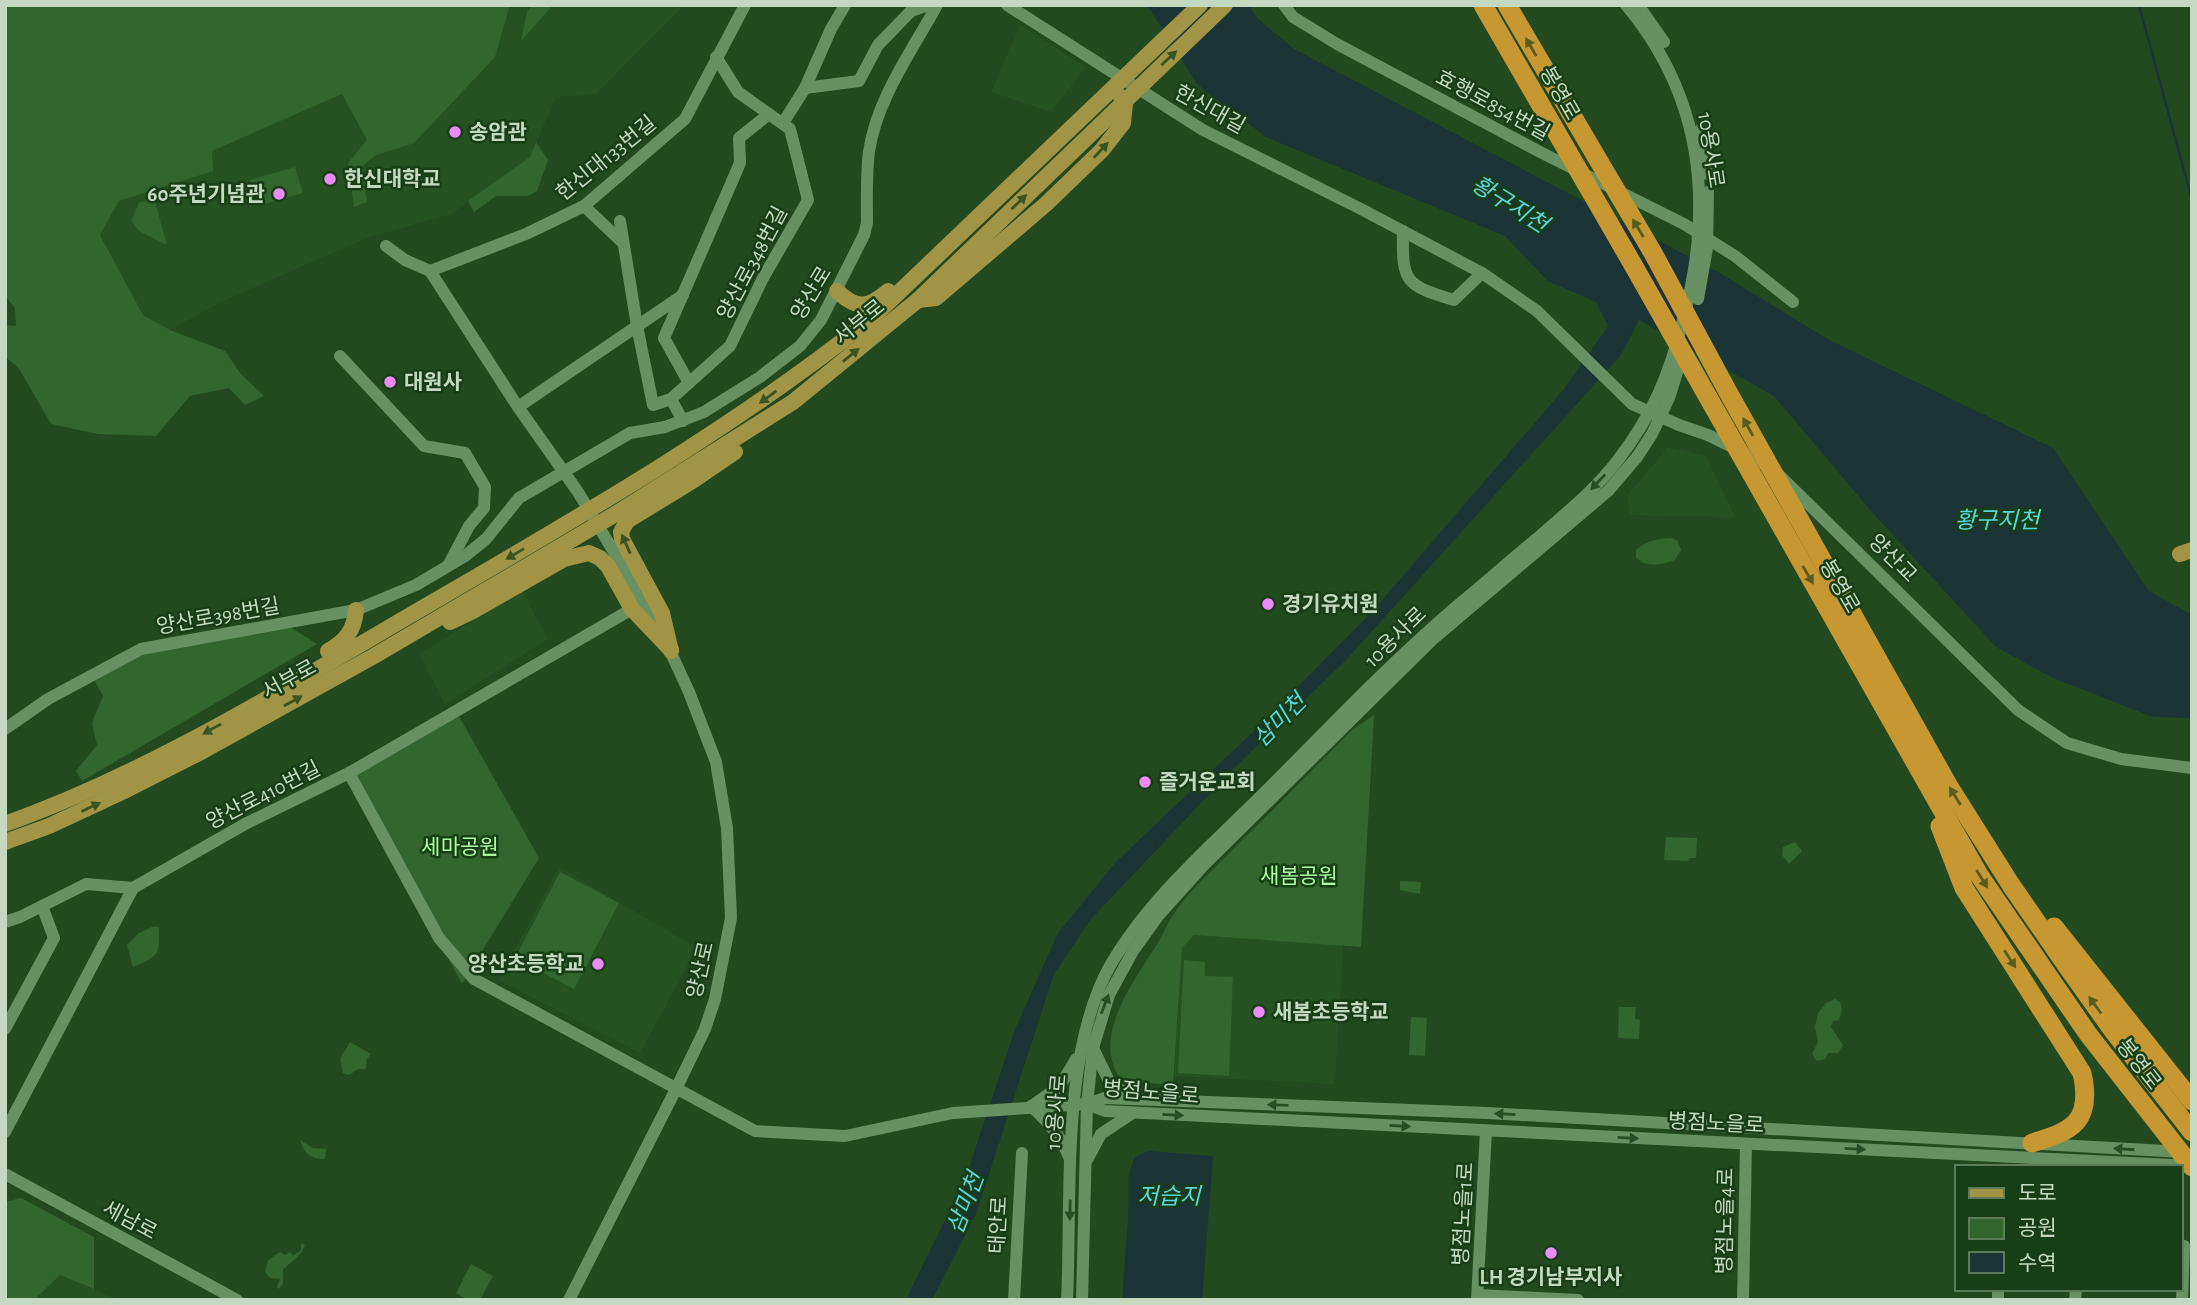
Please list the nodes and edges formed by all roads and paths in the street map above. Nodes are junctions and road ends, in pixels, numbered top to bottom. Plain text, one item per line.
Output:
1 (745, 5) edge
2 (845, 5) edge
3 (928, 5) edge
4 (937, 5) edge
5 (1007, 5) edge
6 (1200, 5) edge
7 (1225, 5) edge
8 (1284, 5) edge
9 (1483, 5) edge
10 (1507, 5) edge
11 (1626, 5) edge
12 (1638, 5) edge
13 (716, 57) junction
14 (1124, 80) junction
15 (805, 88) junction
16 (769, 114) junction
17 (783, 123) junction
18 (1700, 146) junction
19 (992, 205) junction
20 (584, 206) junction
21 (620, 221) dead end
22 (1404, 231) junction
23 (624, 243) junction
24 (386, 246) dead end
25 (430, 271) junction
26 (1482, 273) junction
27 (837, 291) junction
28 (683, 294) junction
29 (918, 300) junction
30 (1793, 302) dead end
31 (636, 326) junction
32 (1576, 348) joint
33 (340, 356) dead end
34 (689, 383) junction
35 (815, 385) junction
36 (671, 400) junction
37 (518, 407) junction
38 (1656, 415) junction
39 (683, 421) junction
40 (1626, 449) junction
41 (1637, 457) junction
42 (562, 472) junction
43 (608, 509) junction
44 (578, 526) junction
45 (448, 566) junction
46 (356, 610) junction
47 (632, 610) junction
48 (652, 615) junction
49 (671, 651) junction
50 (374, 656) junction
51 (262, 701) junction
52 (5, 729) edge
53 (1917, 766) junction
54 (2192, 768) edge
55 (349, 773) junction
56 (5, 824) edge
57 (49, 826) junction
58 (1976, 829) junction
59 (5, 842) edge
60 (5, 851) edge
61 (133, 888) junction
62 (42, 906) junction
63 (5, 922) edge
64 (5, 1029) edge
65 (1087, 1052) junction
66 (676, 1089) junction
67 (2192, 1101) edge
68 (1081, 1105) junction
69 (1031, 1106) junction
70 (1134, 1106) junction
71 (1427, 1111) junction
72 (1546, 1116) junction
73 (1699, 1124) junction
74 (1425, 1128) junction
75 (1803, 1130) junction
76 (1486, 1131) junction
77 (5, 1132) edge
78 (2192, 1132) edge
79 (1544, 1133) junction
80 (1959, 1139) junction
81 (1696, 1141) junction
82 (2005, 1141) junction
83 (2032, 1143) junction
84 (1746, 1144) junction
85 (2053, 1144) junction
86 (1800, 1146) junction
87 (1022, 1153) dead end
88 (2192, 1153) edge
89 (1959, 1155) junction
90 (2052, 1159) junction
91 (2004, 1162) edge
92 (1071, 1163) junction
93 (1086, 1163) junction
94 (2157, 1165) edge
95 (2192, 1167) edge
96 (5, 1174) edge
97 (2183, 1246) edge
98 (2183, 1273) edge
99 (1478, 1297) edge
100 (1553, 1299) edge
101 (237, 1300) edge
102 (569, 1300) edge
103 (1014, 1300) edge
104 (1067, 1300) edge
105 (1082, 1300) edge
106 (1578, 1300) edge
107 (1743, 1300) edge

1 - 13 street, 한신대133번길
2 - 15 street
3 - 15 street
4 - 27 street, 양산로
5 - 14 street, 한신대길
6 - 19 main road, 서부로
29 -> 7 main road, 서부로
8 - 30 street, 효행로854번길
9 -> 53 highway, 봉영로
58 -> 10 highway, 봉영로
11 - 18 street, 10용사로
12 - 18 street, 10용사로
13 - 16 street
13 - 20 street, 한신대133번길
14 - 22 street, 한신대길
29 -> 14 main road
15 - 17 street
16 - 17 street
16 - 28 street
17 - 34 street, 양산로348번길
18 - 38 street, 10용사로
19 - 27 main road
19 -> 43 main road, 서부로
20 - 23 street
20 - 25 street, 한신대133번길
21 - 23 street
22 - 26 street, 한신대길
22 - 26 street
23 - 31 street
24 - 25 street
25 - 37 street
26 - 32 street, 한신대길
27 - 39 street, 양산로
28 - 31 street
28 - 34 street
35 -> 29 main road, 서부로
31 - 36 street
31 - 37 street
32 - 38 street, 양산교
33 - 45 street
34 - 36 street, 양산로348번길
35 - 43 main road, 서부로
49 -> 35 main road
36 - 39 street
37 - 42 street
38 - 40 street, 10용사로
38 - 41 street, 10용사로
38 - 54 street, 양산교
39 - 42 street, 양산로
40 - 41 street
40 -> 65 street, 10용사로
65 -> 41 street, 10용사로
42 - 45 street, 양산로398번길
42 - 48 street, 양산로
43 - 44 main road
44 - 50 main road, 서부로
44 -> 51 main road, 서부로
45 - 46 street, 양산로398번길
46 - 51 main road
46 - 52 street, 양산로398번길
47 - 48 street
47 - 49 main road
47 - 50 main road
47 - 55 street, 양산로410번길
48 - 49 street, 양산로
49 - 66 street, 양산로
57 -> 50 main road, 서부로
51 -> 56 main road, 서부로
53 -> 83 highway
53 -> 95 highway, 봉영로
55 - 61 street, 양산로410번길
55 - 66 street, 병점노을로
57 - 59 main road, 서부로
57 - 60 main road
58 - 67 highway
78 -> 58 highway, 봉영로
61 - 62 street
61 - 77 street
62 - 63 street
62 - 64 street
65 - 68 street, 10용사로
65 - 69 street
65 - 70 street
66 - 69 street, 병점노을로
66 - 102 street, 양산로
68 - 69 street, 병점노을로
68 - 70 street, 병점노을로
68 - 92 street, 10용사로
68 - 93 street, 10용사로
69 - 92 street
71 -> 70 street, 병점노을로
70 -> 74 street, 병점노을로
70 - 93 street
72 -> 71 street, 병점노을로
71 - 74 street
72 - 73 street, 병점노을로
72 - 79 street
73 - 75 street, 병점노을로
73 - 81 street
74 - 76 street, 병점노을로
75 - 80 street, 병점노을로
75 - 86 street
76 - 79 street, 병점노을로
76 - 99 street, 병점노을1로
79 -> 81 street, 병점노을로
80 - 82 street, 병점노을로
80 - 89 street
81 - 84 street, 병점노을로
82 - 83 street, 병점노을로
82 - 91 street
83 - 85 street, 병점노을로
84 - 86 street, 병점노을로
84 - 107 street, 병점노을4로
88 -> 85 street, 병점노을로
85 - 90 street
86 -> 89 street, 병점노을로
87 - 103 street, 태안로
89 - 91 street, 병점노을로
90 - 91 street, 병점노을로
90 - 94 street, 병점노을로
92 -> 104 street, 10용사로
93 - 105 street, 10용사로
96 - 101 street, 세남로
97 - 98 street
99 - 100 street
100 - 106 street

